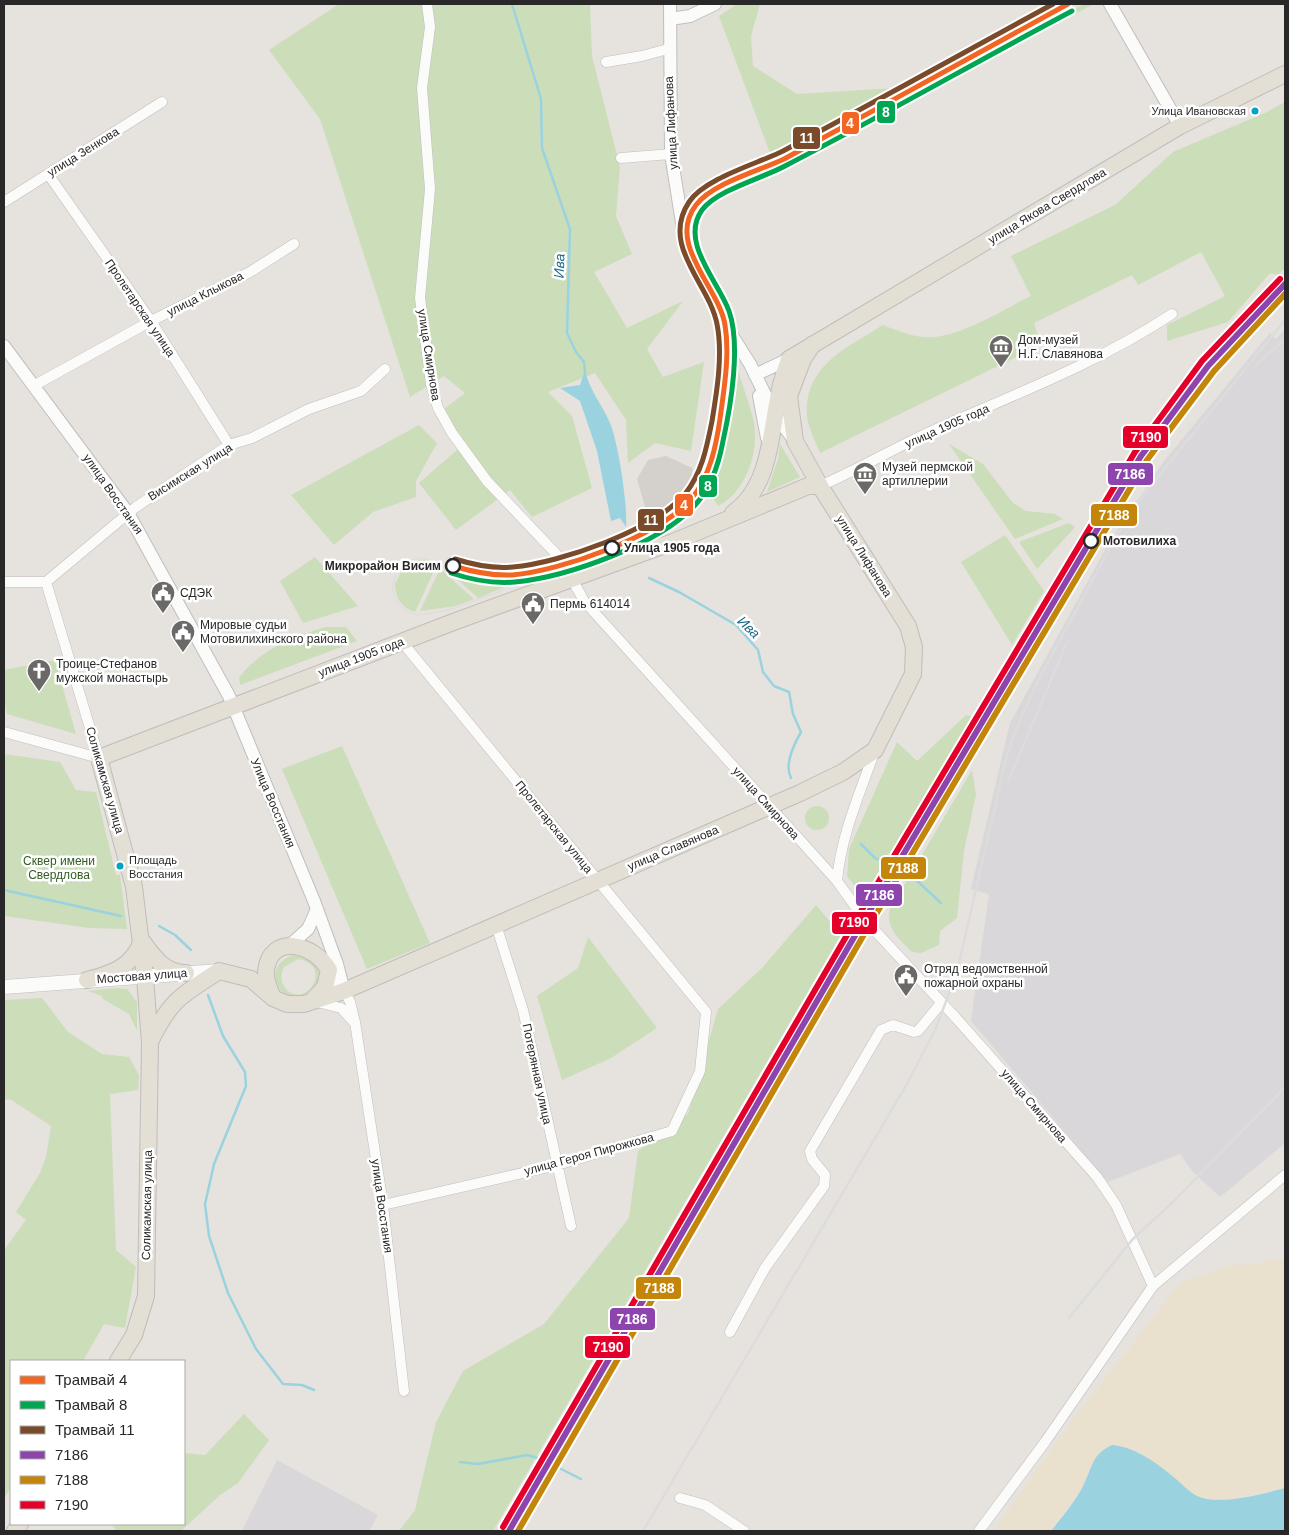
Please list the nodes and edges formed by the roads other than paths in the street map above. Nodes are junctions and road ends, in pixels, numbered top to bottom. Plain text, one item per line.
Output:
1 (427, 4) edge
2 (670, 4) edge
3 (715, 4) edge
4 (1110, 4) edge
5 (670, 19) junction
6 (668, 49) junction
7 (606, 62) dead end
8 (1285, 74) edge
9 (162, 102) dead end
10 (1180, 126) junction
11 (670, 154) junction
12 (622, 158) dead end
13 (48, 174) junction
14 (4, 202) edge
15 (294, 244) dead end
16 (1172, 314) dead end
17 (151, 321) junction
18 (812, 344) junction
19 (4, 346) edge
20 (739, 348) junction
21 (790, 359) junction
22 (385, 369) dead end
23 (755, 375) junction
24 (34, 385) junction
25 (775, 415) junction
26 (795, 441) junction
27 (229, 445) junction
28 (768, 451) junction
29 (820, 486) junction
30 (128, 513) junction
31 (717, 525) junction
32 (572, 580) junction
33 (4, 582) edge
34 (46, 582) junction
35 (908, 626) joint
36 (402, 642) junction
37 (234, 706) junction
38 (4, 732) edge
39 (875, 750) junction
40 (99, 758) junction
41 (769, 806) junction
42 (597, 880) junction
43 (837, 881) junction
44 (316, 905) junction
45 (496, 925) junction
46 (324, 928) junction
47 (142, 941) junction
48 (289, 946) junction
49 (329, 970) junction
50 (219, 972) junction
51 (186, 973) junction
52 (145, 977) junction
53 (87, 980) junction
54 (4, 987) edge
55 (344, 991) junction
56 (273, 998) junction
57 (313, 1001) junction
58 (942, 1002) junction
59 (706, 1012) joint
60 (355, 1022) junction
61 (150, 1042) junction
62 (557, 1165) junction
63 (1285, 1175) edge
64 (383, 1205) junction
65 (570, 1226) dead end
66 (1153, 1286) junction
67 (730, 1332) dead end
68 (119, 1360) edge
69 (404, 1390) dead end
70 (680, 1498) dead end
71 (744, 1531) edge
72 (979, 1531) edge

1 - 32 street, улица Смирнова
2 - 5 street, улица Лифанова
3 - 5 street
4 - 10 street
5 - 6 street, улица Лифанова
6 - 7 street
6 - 11 street, улица Лифанова
8 - 10 main road, улица Якова Свердлова
9 - 13 street, улица Зенкова
10 - 18 main road, улица Якова Свердлова
11 - 12 street
11 - 20 street, улица Лифанова
13 - 14 street, улица Зенкова
13 - 17 street, Пролетарская улица
15 - 17 street, улица Клыкова
16 - 29 street, улица 1905 года
17 - 24 street, улица Клыкова
17 - 27 street, Пролетарская улица
18 - 21 main road, улица Якова Свердлова
18 - 26 main road
19 - 24 street, улица Восстания
20 - 23 street, улица Лифанова
20 - 28 street, улица Лифанова
21 - 23 street
21 - 25 main road
22 - 27 street, Висимская улица
23 - 25 street, улица Лифанова
24 - 30 street, улица Восстания
25 - 26 street, улица Лифанова
25 - 28 main road, улица 1905 года
26 - 29 main road
27 - 30 street, Висимская улица
28 - 31 main road, улица 1905 года
29 - 31 main road, улица 1905 года
29 - 35 main road, улица Лифанова
30 - 34 street, Висимская улица
30 - 37 street, улица Восстания
31 - 32 main road, улица 1905 года
32 - 36 main road, улица 1905 года
32 - 41 street, улица Смирнова
33 - 34 street
34 - 40 street, Соликамская улица
35 - 39 main road, улица Славянова
36 - 37 main road, улица 1905 года
36 - 42 street, Пролетарская улица
37 - 40 main road, улица 1905 года
37 - 44 street, Улица Восстания
38 - 40 street
39 - 41 main road, улица Славянова
39 - 43 street
40 - 47 main road, Соликамская улица
41 - 42 main road, улица Славянова
41 - 43 street, улица Смирнова
42 - 45 main road, улица Славянова
42 - 59 street, Пролетарская улица
43 - 58 street, улица Смирнова
44 - 46 street
44 - 48 street
45 - 55 main road, улица Славянова
45 - 62 street, Потерянная улица
46 - 49 street
46 - 55 street
47 - 51 main road
47 - 52 main road, Соликамская улица
47 - 53 main road
48 - 49 main road
48 - 56 main road
49 - 55 street, улица Восстания
49 - 57 main road
50 - 51 main road, Мостовая улица
50 - 56 main road, Мостовая улица
50 - 61 main road, Соликамская улица
51 - 52 main road, Мостовая улица
52 - 53 main road, Мостовая улица
52 - 61 main road, Соликамская улица
53 - 54 main road, Мостовая улица
55 - 57 main road
55 - 60 street, улица Восстания
56 - 57 main road
57 - 60 street
58 - 66 street, улица Смирнова
58 - 67 street
59 - 62 street, улица Героя Пирожкова
60 - 64 street, улица Восстания
61 - 68 main road, Соликамская улица
62 - 64 street, улица Героя Пирожкова
62 - 65 street, Потерянная улица
63 - 66 street
64 - 69 street, улица Восстания
66 - 72 street
70 - 71 street

